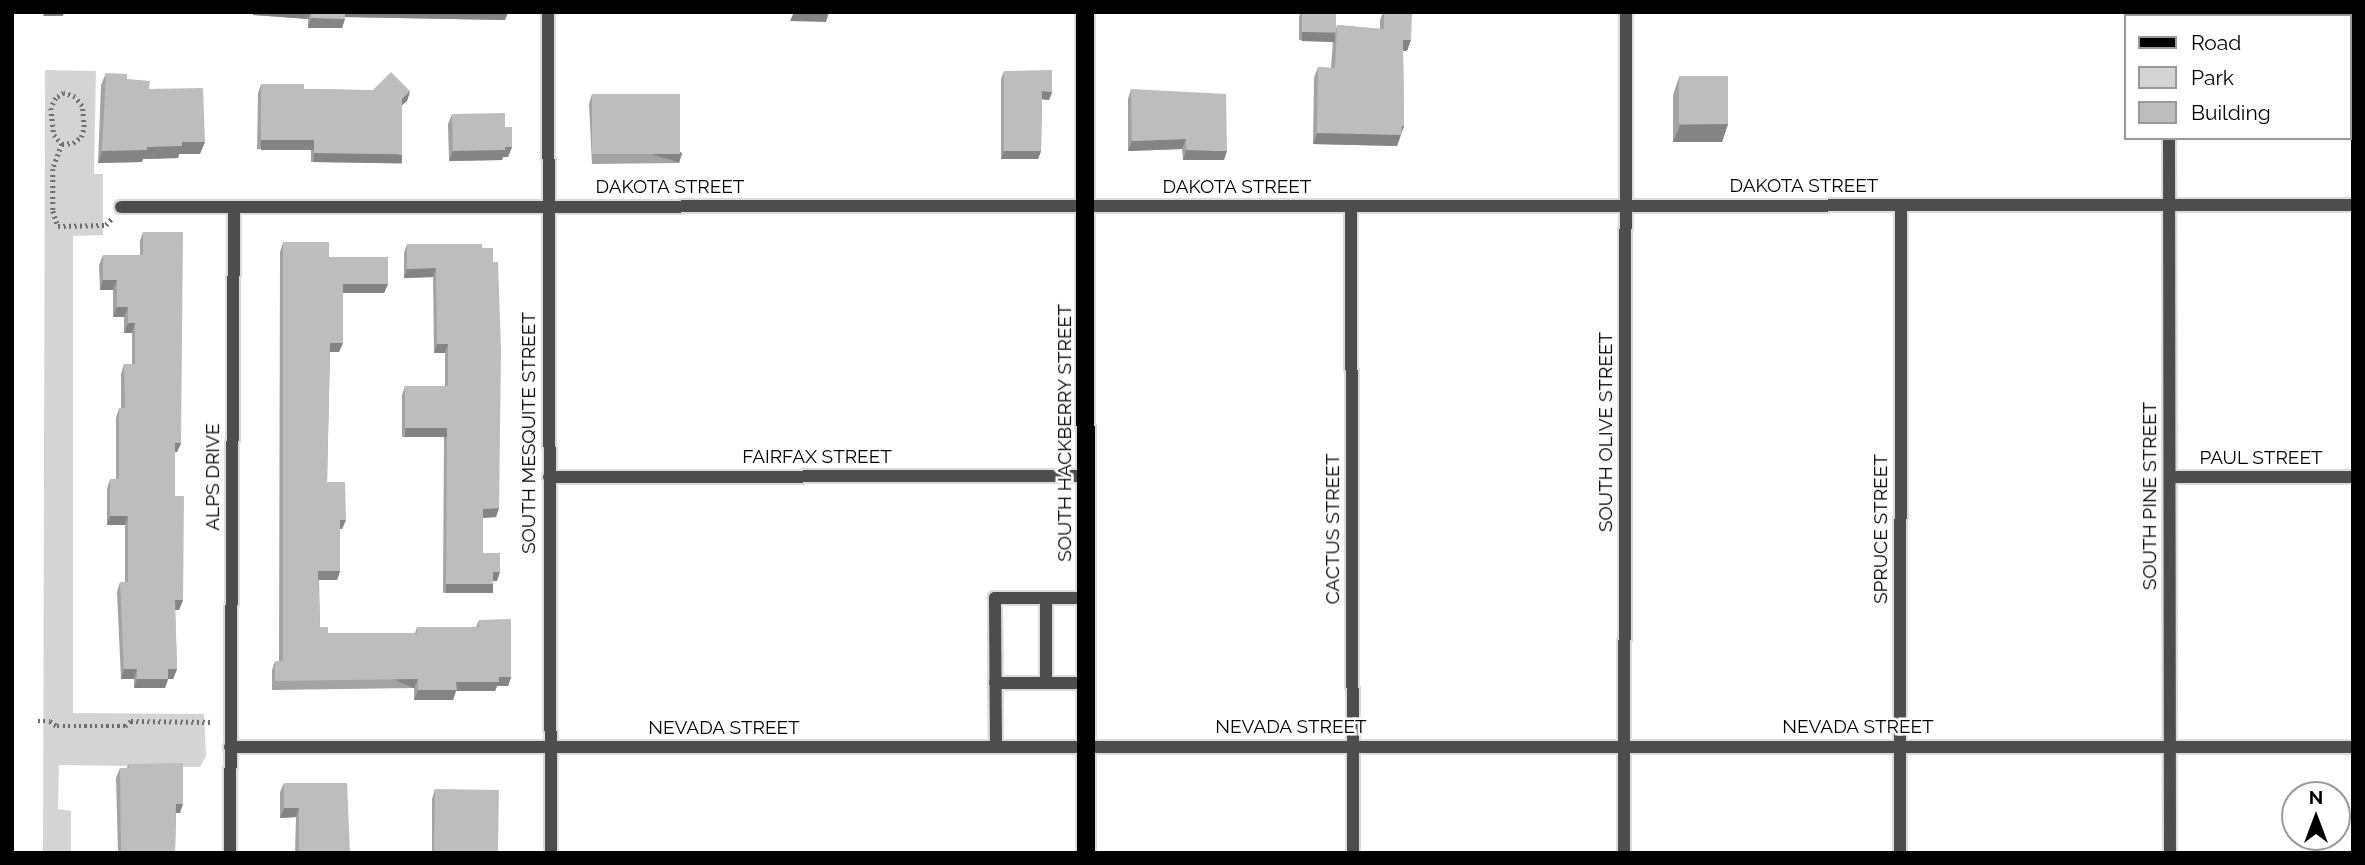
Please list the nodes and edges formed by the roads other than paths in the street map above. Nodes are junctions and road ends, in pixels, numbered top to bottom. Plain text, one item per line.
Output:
1 (548, 12) edge
2 (1085, 12) edge
3 (1626, 12) edge
4 (2169, 140) edge
5 (1901, 205) junction
6 (2169, 205) junction
7 (2353, 205) edge
8 (1085, 206) junction
9 (1351, 206) junction
10 (1626, 206) junction
11 (121, 207) road end
12 (234, 207) junction
13 (547, 207) junction
14 (1086, 476) junction
15 (549, 477) junction
16 (2170, 477) junction
17 (2353, 477) edge
18 (1046, 598) junction
19 (1086, 598) junction
20 (995, 683) junction
21 (1046, 683) junction
22 (1086, 683) junction
23 (230, 747) junction
24 (550, 747) junction
25 (996, 747) junction
26 (1086, 747) junction
27 (1353, 747) junction
28 (1625, 747) junction
29 (1900, 747) junction
30 (2170, 747) junction
31 (2353, 747) edge
32 (230, 853) edge
33 (551, 853) edge
34 (1086, 853) edge
35 (1353, 853) edge
36 (1624, 853) edge
37 (1900, 853) edge
38 (2170, 853) edge

1 - 13 street, SOUTH MESQUITE STREET
2 - 8 main road, SOUTH HACKBERRY STREET
3 - 10 street, SOUTH OLIVE STREET
4 - 6 street, SOUTH PINE STREET
5 - 6 street, DAKOTA STREET
5 - 10 street, DAKOTA STREET
5 - 29 street, SPRUCE STREET
6 - 7 street, DAKOTA STREET
6 - 16 street, SOUTH PINE STREET
8 - 9 street, DAKOTA STREET
8 - 13 street, DAKOTA STREET
8 - 14 main road, SOUTH HACKBERRY STREET
9 - 10 street, DAKOTA STREET
9 - 27 street, CACTUS STREET
10 - 28 street, SOUTH OLIVE STREET
11 - 12 street, DAKOTA STREET
12 - 13 street, DAKOTA STREET
12 - 23 street, ALPS DRIVE
13 - 15 street, SOUTH MESQUITE STREET
14 - 15 street, FAIRFAX STREET
14 - 19 main road, SOUTH HACKBERRY STREET
15 - 24 street, SOUTH MESQUITE STREET
16 - 17 street, PAUL STREET
16 - 30 street, SOUTH PINE STREET
18 - 19 street
18 - 20 street
18 - 21 street
19 - 22 main road, SOUTH HACKBERRY STREET
20 - 21 street
20 - 25 street
21 - 22 street
22 - 26 main road, SOUTH HACKBERRY STREET
23 - 24 street, NEVADA STREET
23 - 32 street, ALPS DRIVE
24 - 25 street, NEVADA STREET
24 - 33 street, SOUTH MESQUITE STREET
25 - 26 street, NEVADA STREET
26 - 27 street, NEVADA STREET
26 - 34 main road, SOUTH HACKBERRY STREET
27 - 28 street, NEVADA STREET
27 - 35 street, CACTUS STREET
28 - 29 street, NEVADA STREET
28 - 36 street, SOUTH OLIVE STREET
29 - 30 street, NEVADA STREET
29 - 37 street, SPRUCE STREET
30 - 31 street, NEVADA STREET
30 - 38 street, SOUTH PINE STREET

